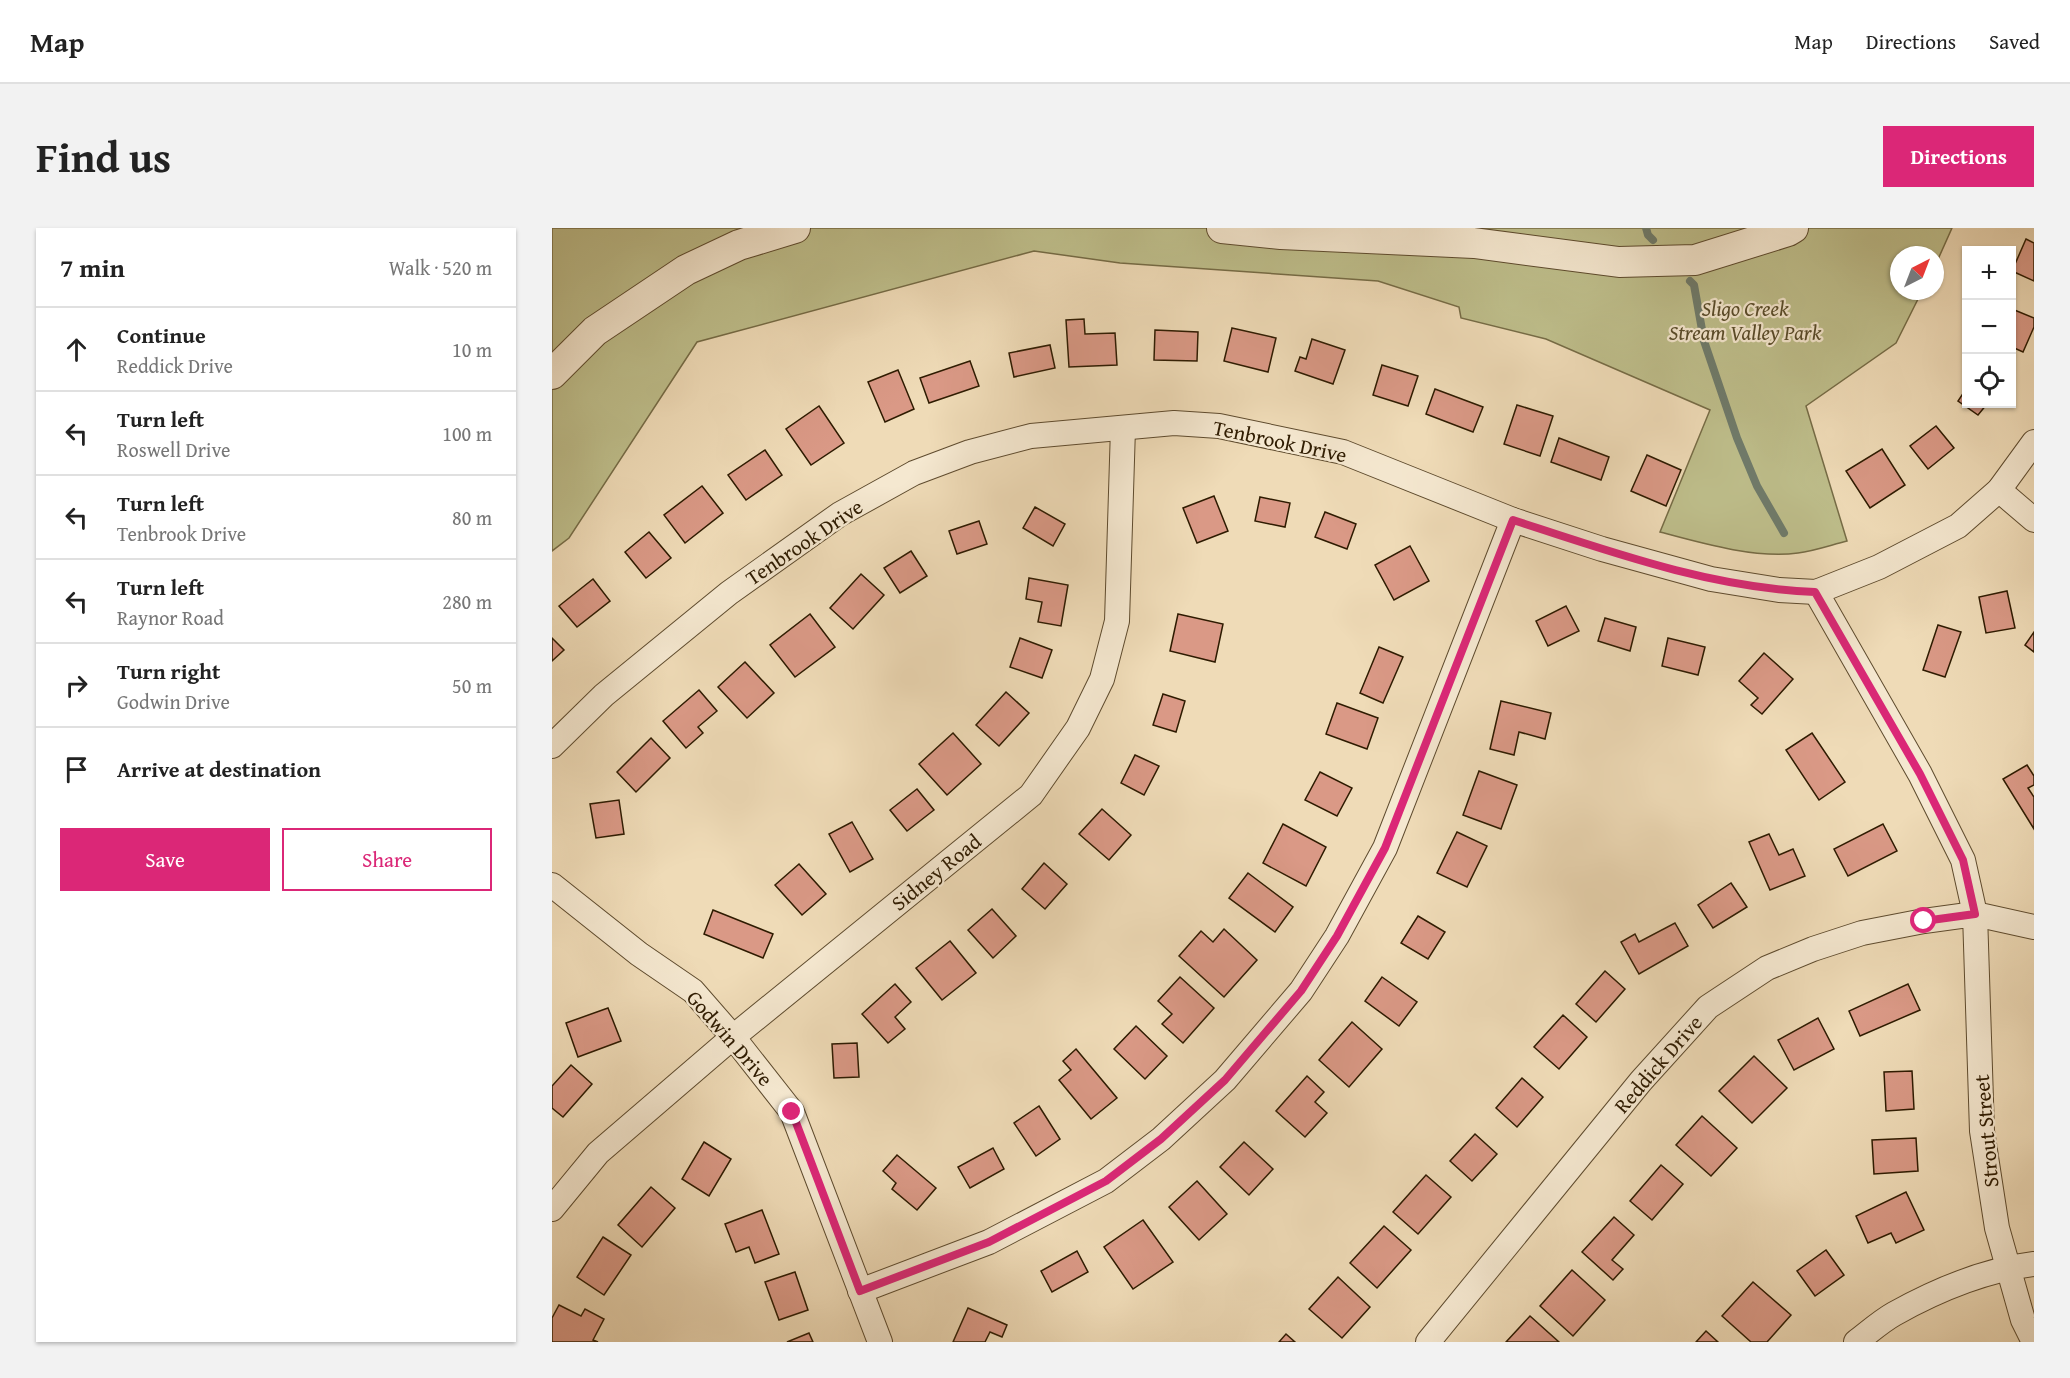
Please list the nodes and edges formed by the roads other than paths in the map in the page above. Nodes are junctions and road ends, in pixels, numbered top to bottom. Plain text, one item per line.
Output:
1 (795, 228) edge
2 (1222, 228) edge
3 (1793, 228) edge
4 (552, 374) edge
5 (1123, 428) junction
6 (2034, 442) edge
7 (1999, 490) junction
8 (1513, 520) junction
9 (2034, 520) edge
10 (1815, 592) junction
11 (552, 746) edge
12 (552, 885) edge
13 (1975, 914) junction
14 (2034, 927) edge
15 (733, 1037) junction
16 (552, 1209) edge
17 (2034, 1263) edge
18 (2007, 1267) junction
19 (860, 1291) junction
20 (880, 1342) edge
21 (1428, 1342) edge
22 (1856, 1342) edge
23 (2034, 1342) edge

1 - 4 street
2 - 3 street
5 - 8 street, Tenbrook Drive
5 - 11 street, Tenbrook Drive
5 - 15 street, Sidney Road
6 - 7 street, Tenbrook Drive
7 - 9 street
7 - 10 street, Tenbrook Drive
8 - 10 street, Tenbrook Drive
8 - 19 street
10 - 13 street, Strout Street
12 - 15 street, Godwin Drive
13 - 14 street
13 - 18 street, Strout Street
13 - 21 street, Reddick Drive
15 - 16 street, Sidney Road
15 - 19 street, Godwin Drive
17 - 18 street
18 - 22 street
18 - 23 street, Strout Street
19 - 20 street, Godwin Drive

